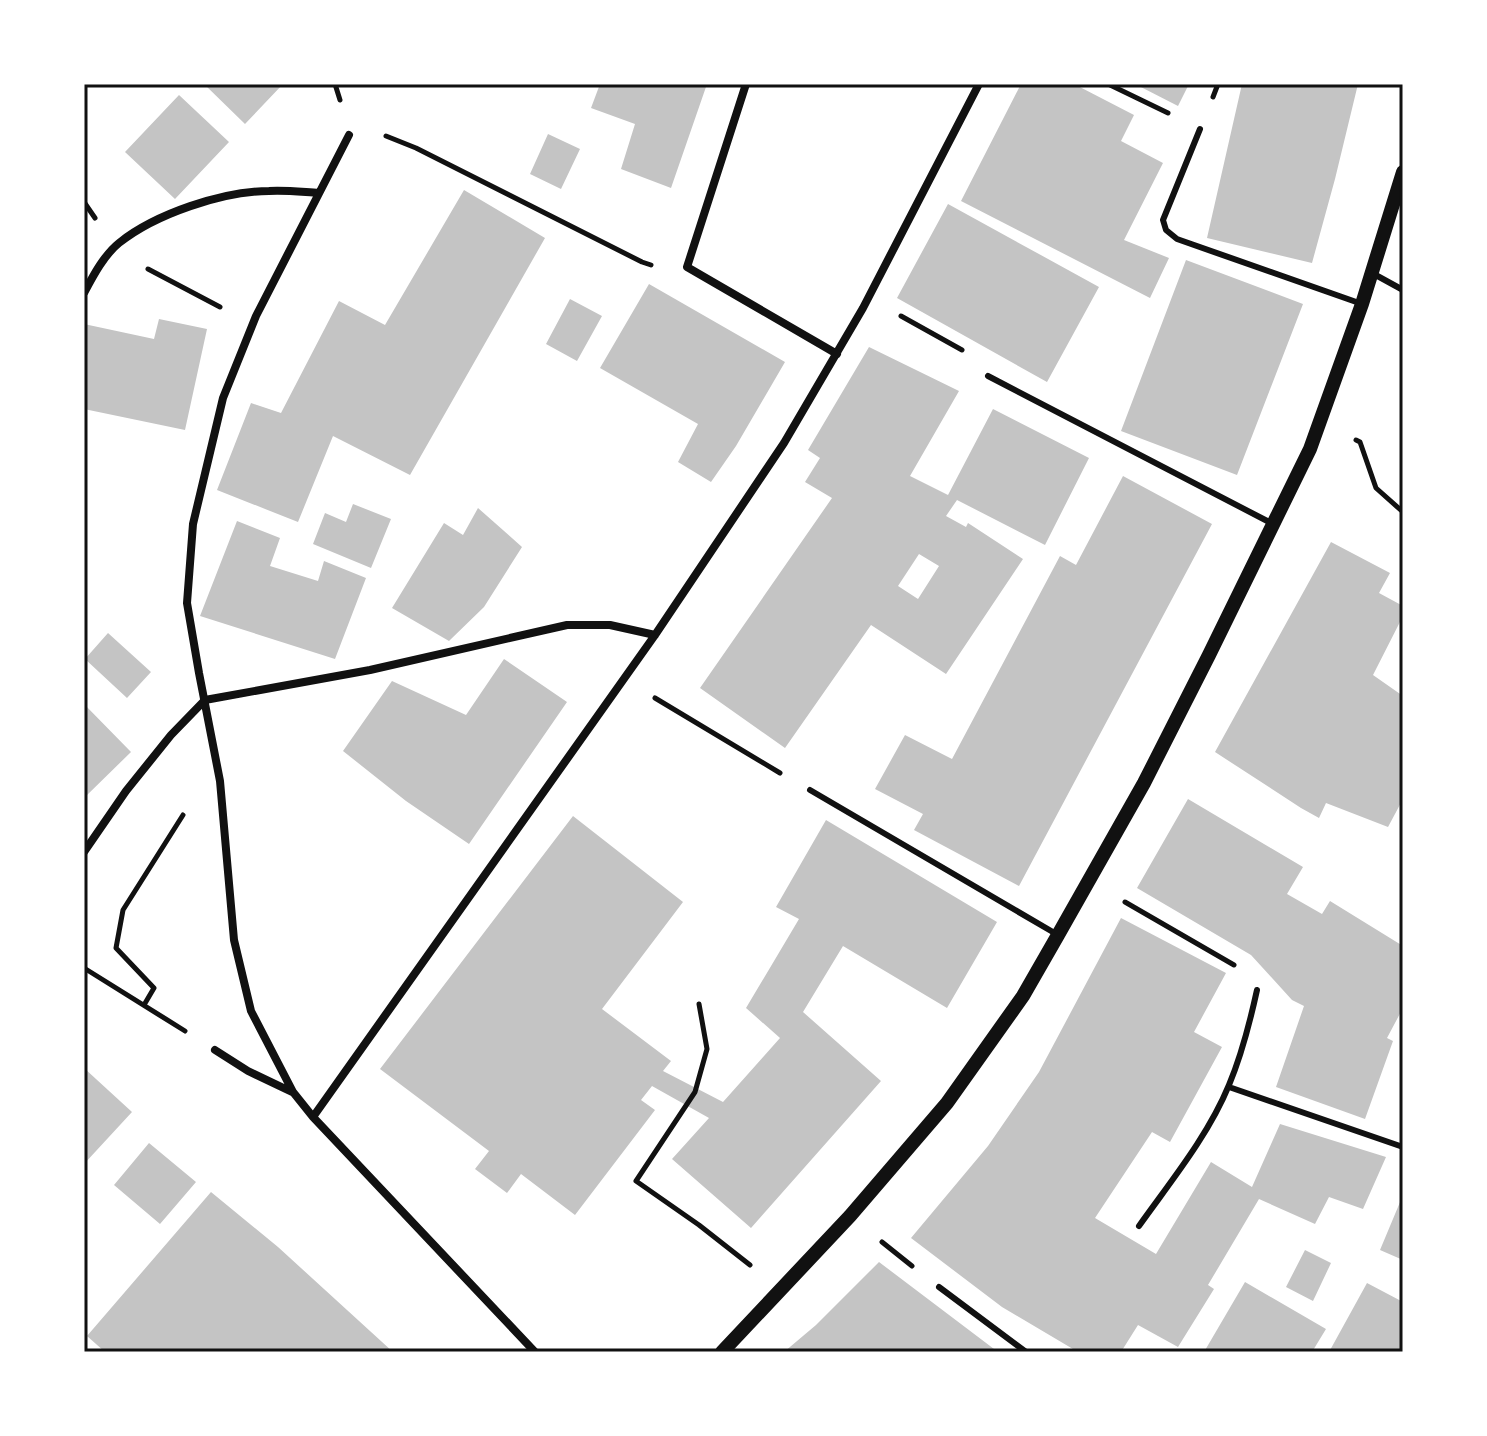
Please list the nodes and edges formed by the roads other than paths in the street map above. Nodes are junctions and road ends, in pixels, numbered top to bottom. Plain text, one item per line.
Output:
1 (746, 84) edge
2 (979, 84) edge
3 (1200, 129) dead end
4 (349, 135) dead end
5 (1403, 172) edge
6 (319, 193) junction
7 (1372, 273) junction
8 (1403, 290) edge
9 (84, 293) edge
10 (1362, 304) junction
11 (837, 354) junction
12 (988, 376) dead end
13 (1273, 524) junction
14 (655, 635) junction
15 (205, 700) junction
16 (810, 790) dead end
17 (84, 852) edge
18 (1058, 935) junction
19 (1257, 990) dead end
20 (215, 1050) road end
21 (1229, 1087) junction
22 (293, 1092) junction
23 (313, 1117) junction
24 (1403, 1147) edge
25 (1139, 1226) dead end
26 (939, 1287) road end
27 (535, 1352) edge
28 (722, 1352) edge
29 (1026, 1352) edge

1 - 11 street
2 - 11 street
3 - 10 lane
4 - 6 street
5 - 7 street
6 - 9 street
6 - 15 street
7 - 8 lane
7 - 10 street
10 - 13 street
11 - 14 street
12 - 13 lane
13 - 18 street
14 - 15 street
14 - 23 street
15 - 17 street
15 - 22 street
16 - 18 lane
18 - 28 street
19 - 21 lane
20 - 22 street
21 - 24 lane
21 - 25 lane
22 - 23 street
23 - 27 street
26 - 29 lane

